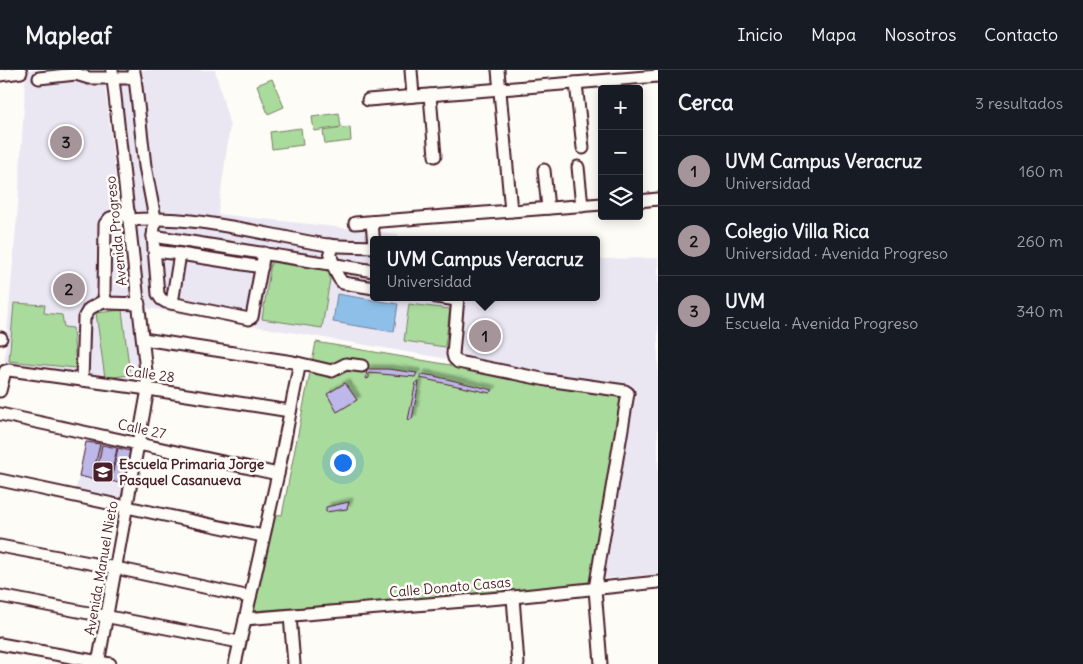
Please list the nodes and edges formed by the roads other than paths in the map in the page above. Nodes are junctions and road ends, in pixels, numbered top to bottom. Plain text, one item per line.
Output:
1 (411, 70) edge
2 (418, 70) edge
3 (498, 70) edge
4 (21, 72) dead end
5 (113, 74) edge
6 (134, 74) edge
7 (0, 75) edge
8 (658, 76) edge
9 (39, 78) dead end
10 (576, 83) junction
11 (626, 84) edge
12 (500, 89) junction
13 (421, 96) junction
14 (368, 100) dead end
15 (583, 148) dead end
16 (435, 156) dead end
17 (145, 166) junction
18 (578, 167) dead end
19 (124, 168) junction
20 (544, 170) dead end
21 (658, 199) edge
22 (643, 201) edge
23 (598, 204) edge
24 (582, 206) junction
25 (548, 208) junction
26 (511, 212) junction
27 (129, 217) junction
28 (155, 218) junction
29 (372, 222) junction
30 (355, 223) dead end
31 (152, 236) junction
32 (373, 236) edge
33 (329, 245) junction
34 (370, 246) edge
35 (154, 250) junction
36 (264, 253) junction
37 (180, 254) junction
38 (332, 263) junction
39 (262, 267) junction
40 (370, 270) edge
41 (137, 285) junction
42 (158, 285) junction
43 (370, 287) edge
44 (105, 300) junction
45 (458, 301) edge
46 (139, 304) junction
47 (172, 304) junction
48 (143, 339) junction
49 (297, 363) junction
50 (362, 366) dead end
51 (82, 380) junction
52 (148, 388) junction
53 (0, 391) edge
54 (290, 411) junction
55 (0, 414) edge
56 (138, 444) junction
57 (278, 474) junction
58 (0, 480) edge
59 (127, 507) junction
60 (263, 536) junction
61 (0, 546) edge
62 (116, 568) junction
63 (658, 582) edge
64 (595, 589) junction
65 (0, 596) edge
66 (250, 597) junction
67 (513, 597) junction
68 (290, 616) junction
69 (107, 617) junction
70 (245, 619) junction
71 (239, 642) junction
72 (0, 644) edge
73 (102, 663) edge
74 (234, 664) edge
75 (294, 664) edge
76 (518, 664) edge
77 (601, 664) edge

1 - 13 street
2 - 13 street
3 - 12 street
4 - 7 street
5 - 6 street
5 - 9 street
5 - 19 street, Avenida Progreso
6 - 17 street
8 - 11 street
10 - 11 street
10 - 12 street
10 - 15 street
12 - 13 street
12 - 26 street
13 - 14 street
13 - 16 street
17 - 19 street
17 - 28 street
18 - 24 street
19 - 27 street, Avenida Progreso
20 - 25 street
21 - 22 street
23 - 24 street
24 - 25 street
25 - 26 street
26 - 29 street
27 - 28 street
27 - 41 street, Avenida Progreso
27 - 44 street
28 - 31 street
28 - 33 street
29 - 30 street
29 - 32 street
31 - 35 street
31 - 36 street
33 - 34 street
33 - 38 street
35 - 37 street
35 - 42 street
36 - 38 street
36 - 39 street
37 - 39 street
37 - 47 street
38 - 40 street
38 - 43 street
39 - 47 street
41 - 42 street
41 - 46 street, Avenida Progreso
42 - 47 street
44 - 46 street
44 - 51 street
45 - 64 street
46 - 48 street, Avenida Progreso
48 - 49 street
48 - 52 street, Avenida Progreso
49 - 50 street
49 - 54 street
51 - 52 street, Calle 28
51 - 53 street, Calle 28
52 - 54 street, Calle 28
52 - 56 street, Avenida Manuel Nieto
54 - 57 street
55 - 56 street, Calle 27
56 - 57 street, Calle 27
56 - 59 street, Avenida Manuel Nieto
57 - 60 street
58 - 59 street
59 - 60 street
59 - 62 street, Avenida Manuel Nieto
60 - 66 street
61 - 62 street
62 - 66 street
62 - 69 street, Avenida Manuel Nieto
63 - 64 street, Calle Donato Casas
64 - 67 street, Calle Donato Casas
64 - 77 street
65 - 69 street
66 - 70 street
67 - 68 street, Calle Donato Casas
67 - 76 street
68 - 70 street, Calle Donato Casas
68 - 75 street
69 - 71 street
69 - 73 street, Avenida Manuel Nieto
70 - 71 street
71 - 74 street
72 - 73 street

